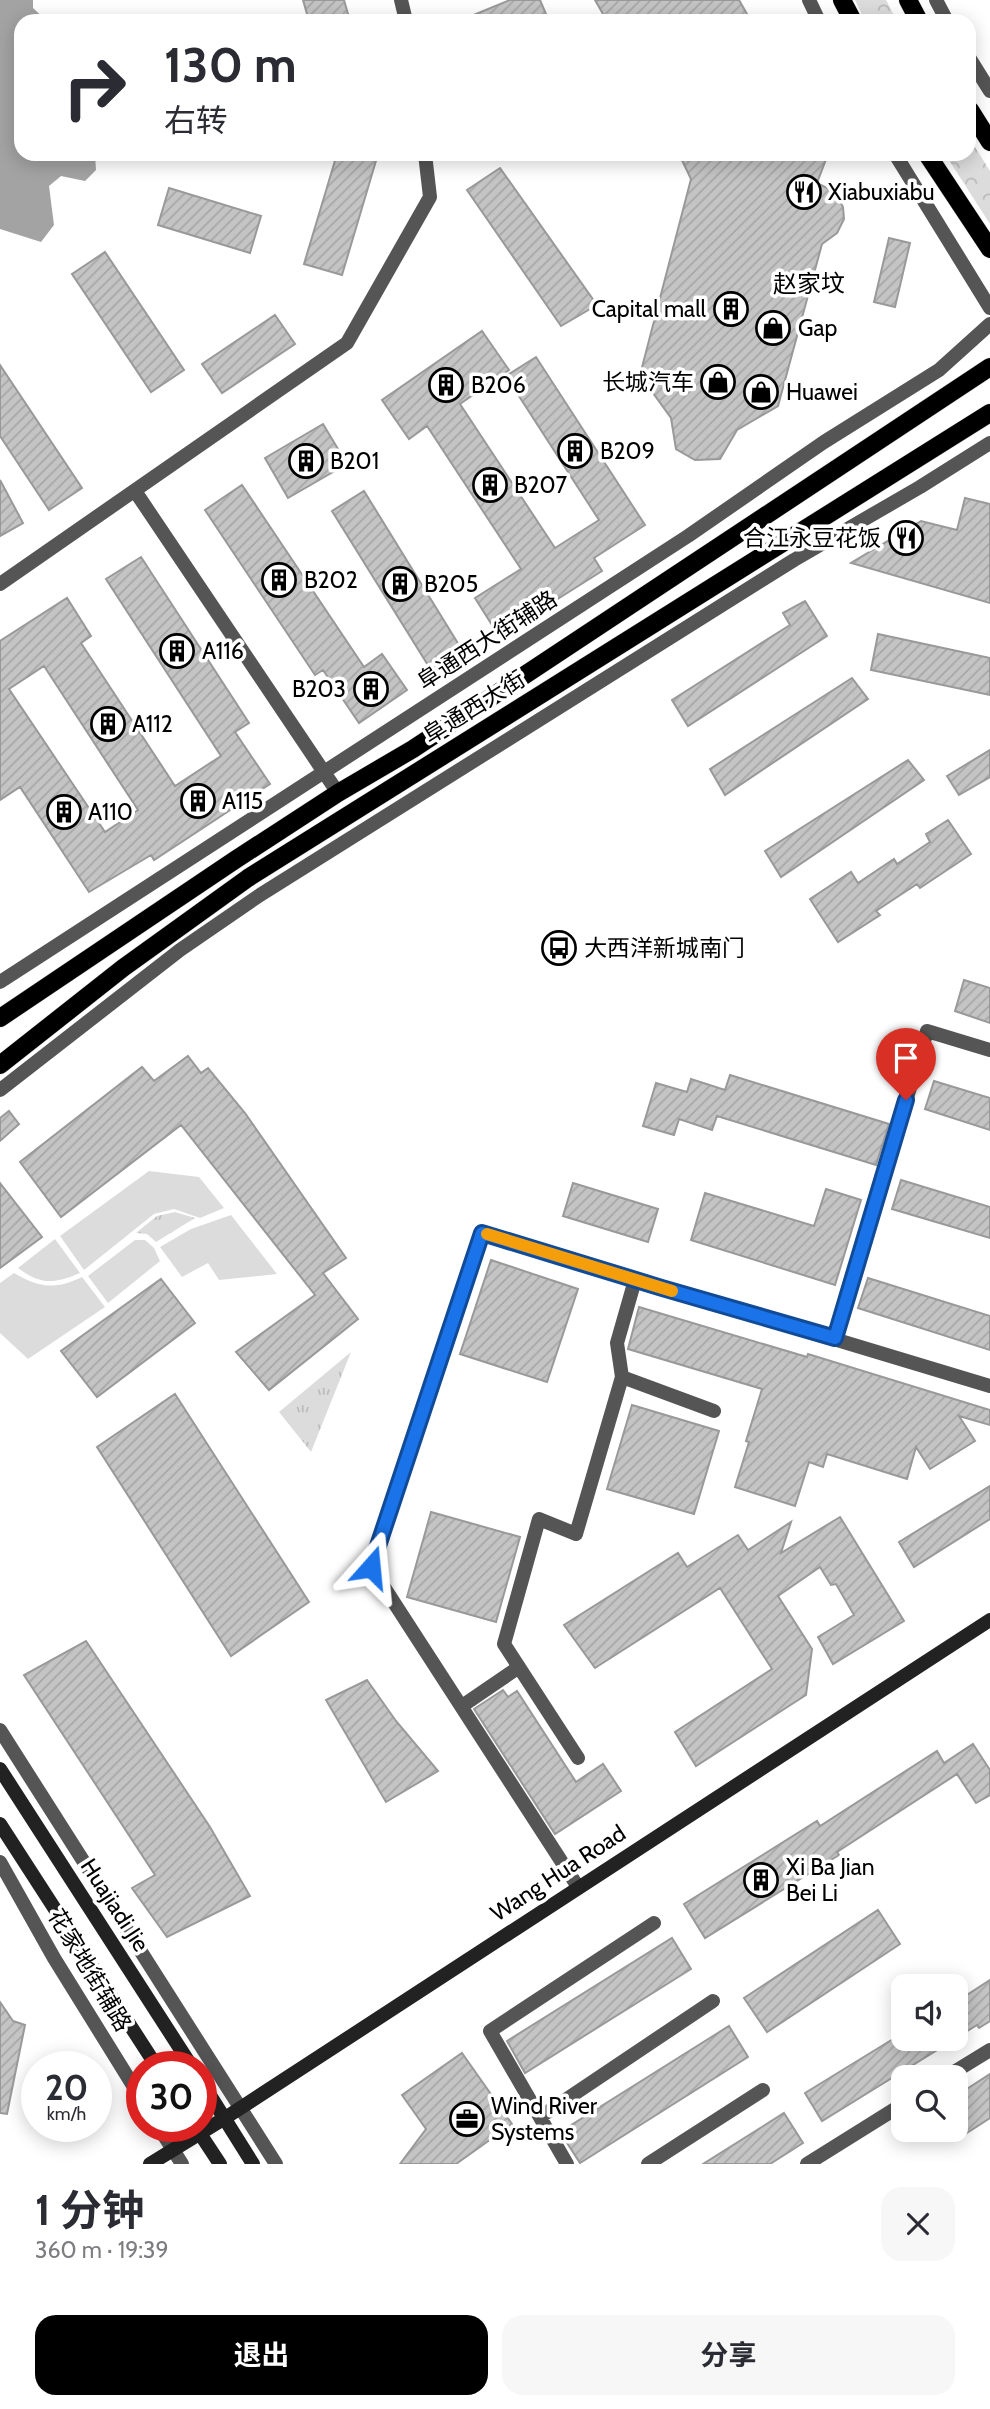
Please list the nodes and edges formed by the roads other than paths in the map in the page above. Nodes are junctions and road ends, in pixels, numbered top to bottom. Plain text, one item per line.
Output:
1 (976, 69) edge
2 (990, 91) edge
3 (976, 120) edge
4 (990, 142) edge
5 (426, 161) edge
6 (899, 161) edge
7 (932, 161) edge
8 (984, 236) edge
9 (990, 249) edge
10 (990, 308) edge
11 (990, 324) edge
12 (990, 367) edge
13 (990, 412) edge
14 (990, 443) edge
15 (135, 491) junction
16 (0, 584) edge
17 (325, 772) junction
18 (338, 793) junction
19 (0, 982) edge
20 (0, 1018) edge
21 (990, 1050) edge
22 (0, 1065) edge
23 (0, 1090) edge
24 (635, 1280) junction
25 (835, 1338) junction
26 (622, 1377) junction
27 (990, 1386) edge
28 (714, 1411) dead end
29 (990, 1620) edge
30 (519, 1667) junction
31 (462, 1706) junction
32 (0, 1730) edge
33 (578, 1758) dead end
34 (0, 1769) edge
35 (0, 1824) edge
36 (0, 1862) edge
37 (578, 1887) junction
38 (654, 1923) dead end
39 (713, 2001) dead end
40 (990, 2050) edge
41 (147, 2051) edge
42 (182, 2051) edge
43 (966, 2065) edge
44 (126, 2074) edge
45 (763, 2090) dead end
46 (217, 2106) edge
47 (240, 2108) junction
48 (891, 2112) edge
49 (540, 2117) junction
50 (225, 2118) junction
51 (217, 2121) edge
52 (168, 2142) edge
53 (181, 2142) edge
54 (206, 2142) edge
55 (172, 2149) junction
56 (150, 2164) edge
57 (183, 2164) edge
58 (220, 2164) edge
59 (253, 2164) edge
60 (276, 2164) edge
61 (567, 2164) edge
62 (648, 2164) edge
63 (807, 2164) edge

1 - 2 street
3 - 4 main road
5 - 15 street
6 - 10 street
7 - 8 main road
8 - 9 main road
11 - 17 street, 阜通西大街辅路
12 - 18 main road, 阜通西大街
13 - 22 main road, 阜通西大街
14 - 23 street
15 - 16 street
15 - 17 street
17 - 18 street
17 - 19 street, 阜通西大街辅路
18 - 20 main road, 阜通西大街
21 - 25 street
24 - 25 street
24 - 26 street
24 - 31 street
25 - 27 street
26 - 28 street
26 - 30 street
29 - 37 street, Wang Hua Road
30 - 31 street
30 - 33 street
31 - 37 street
32 - 47 street
34 - 42 street, Huajiadi Jie
35 - 41 street
36 - 44 street, 花家地街辅路
37 - 47 street, Wang Hua Road
38 - 49 street
39 - 49 street
40 - 43 street
45 - 62 street
46 - 50 street
47 - 50 street, Wang Hua Road
47 - 60 street
48 - 63 street
49 - 61 street
50 - 51 street, Wang Hua Road
50 - 59 street
52 - 55 street
53 - 55 street, Wang Hua Road
54 - 58 street
55 - 56 street, Wang Hua Road
55 - 57 street

